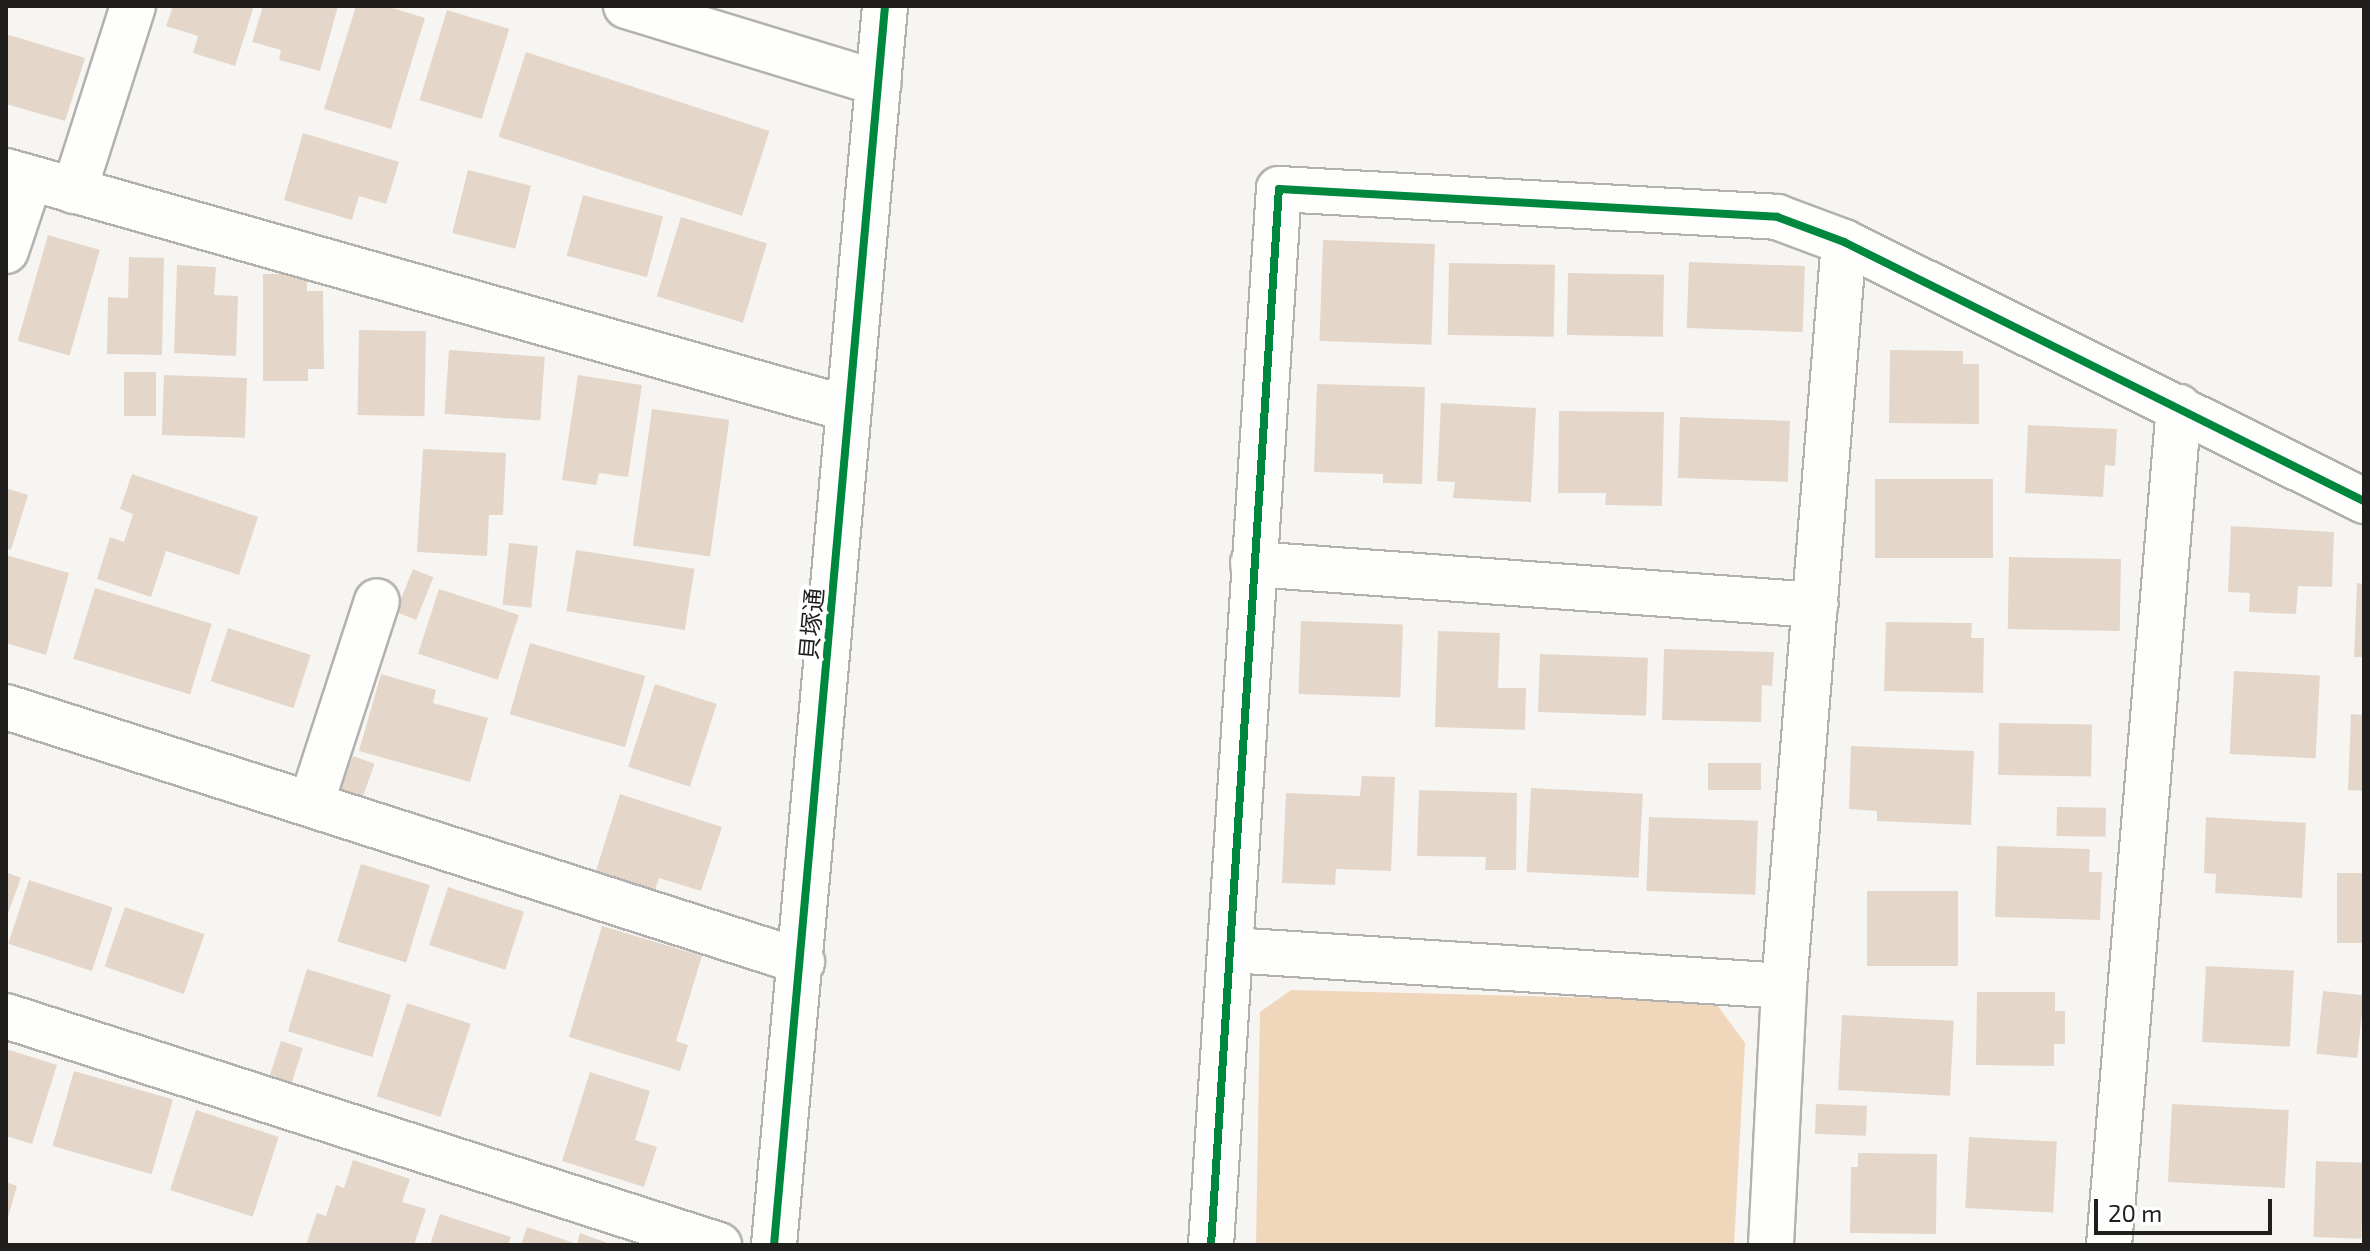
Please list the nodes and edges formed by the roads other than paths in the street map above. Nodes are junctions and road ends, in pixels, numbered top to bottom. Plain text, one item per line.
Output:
1 (133, 6) edge
2 (626, 6) edge
3 (885, 6) edge
4 (878, 83) junction
5 (18, 175) edge
6 (74, 191) junction
7 (1844, 242) junction
8 (6, 251) edge
9 (2179, 407) junction
10 (849, 409) junction
11 (2364, 501) edge
12 (1253, 564) junction
13 (377, 601) dead end
14 (1816, 605) junction
15 (6, 707) edge
16 (311, 804) junction
17 (1231, 950) junction
18 (802, 962) junction
19 (1784, 986) junction
20 (6, 1016) edge
21 (719, 1245) edge
22 (774, 1245) edge
23 (1211, 1245) edge
24 (1771, 1245) edge
25 (2109, 1245) edge

1 - 6 street
2 - 4 street
3 - 4 street, 貝塚通
4 - 10 street, 貝塚通
5 - 6 street
5 - 8 street
6 - 10 street
7 - 9 street
7 - 12 street
7 - 14 street
9 - 11 street
9 - 25 street
10 - 18 street, 貝塚通
12 - 14 street
12 - 17 street
13 - 16 street
14 - 19 street
15 - 16 street
16 - 18 street
17 - 19 street
17 - 23 street
18 - 22 street, 貝塚通
19 - 24 street
20 - 21 street

